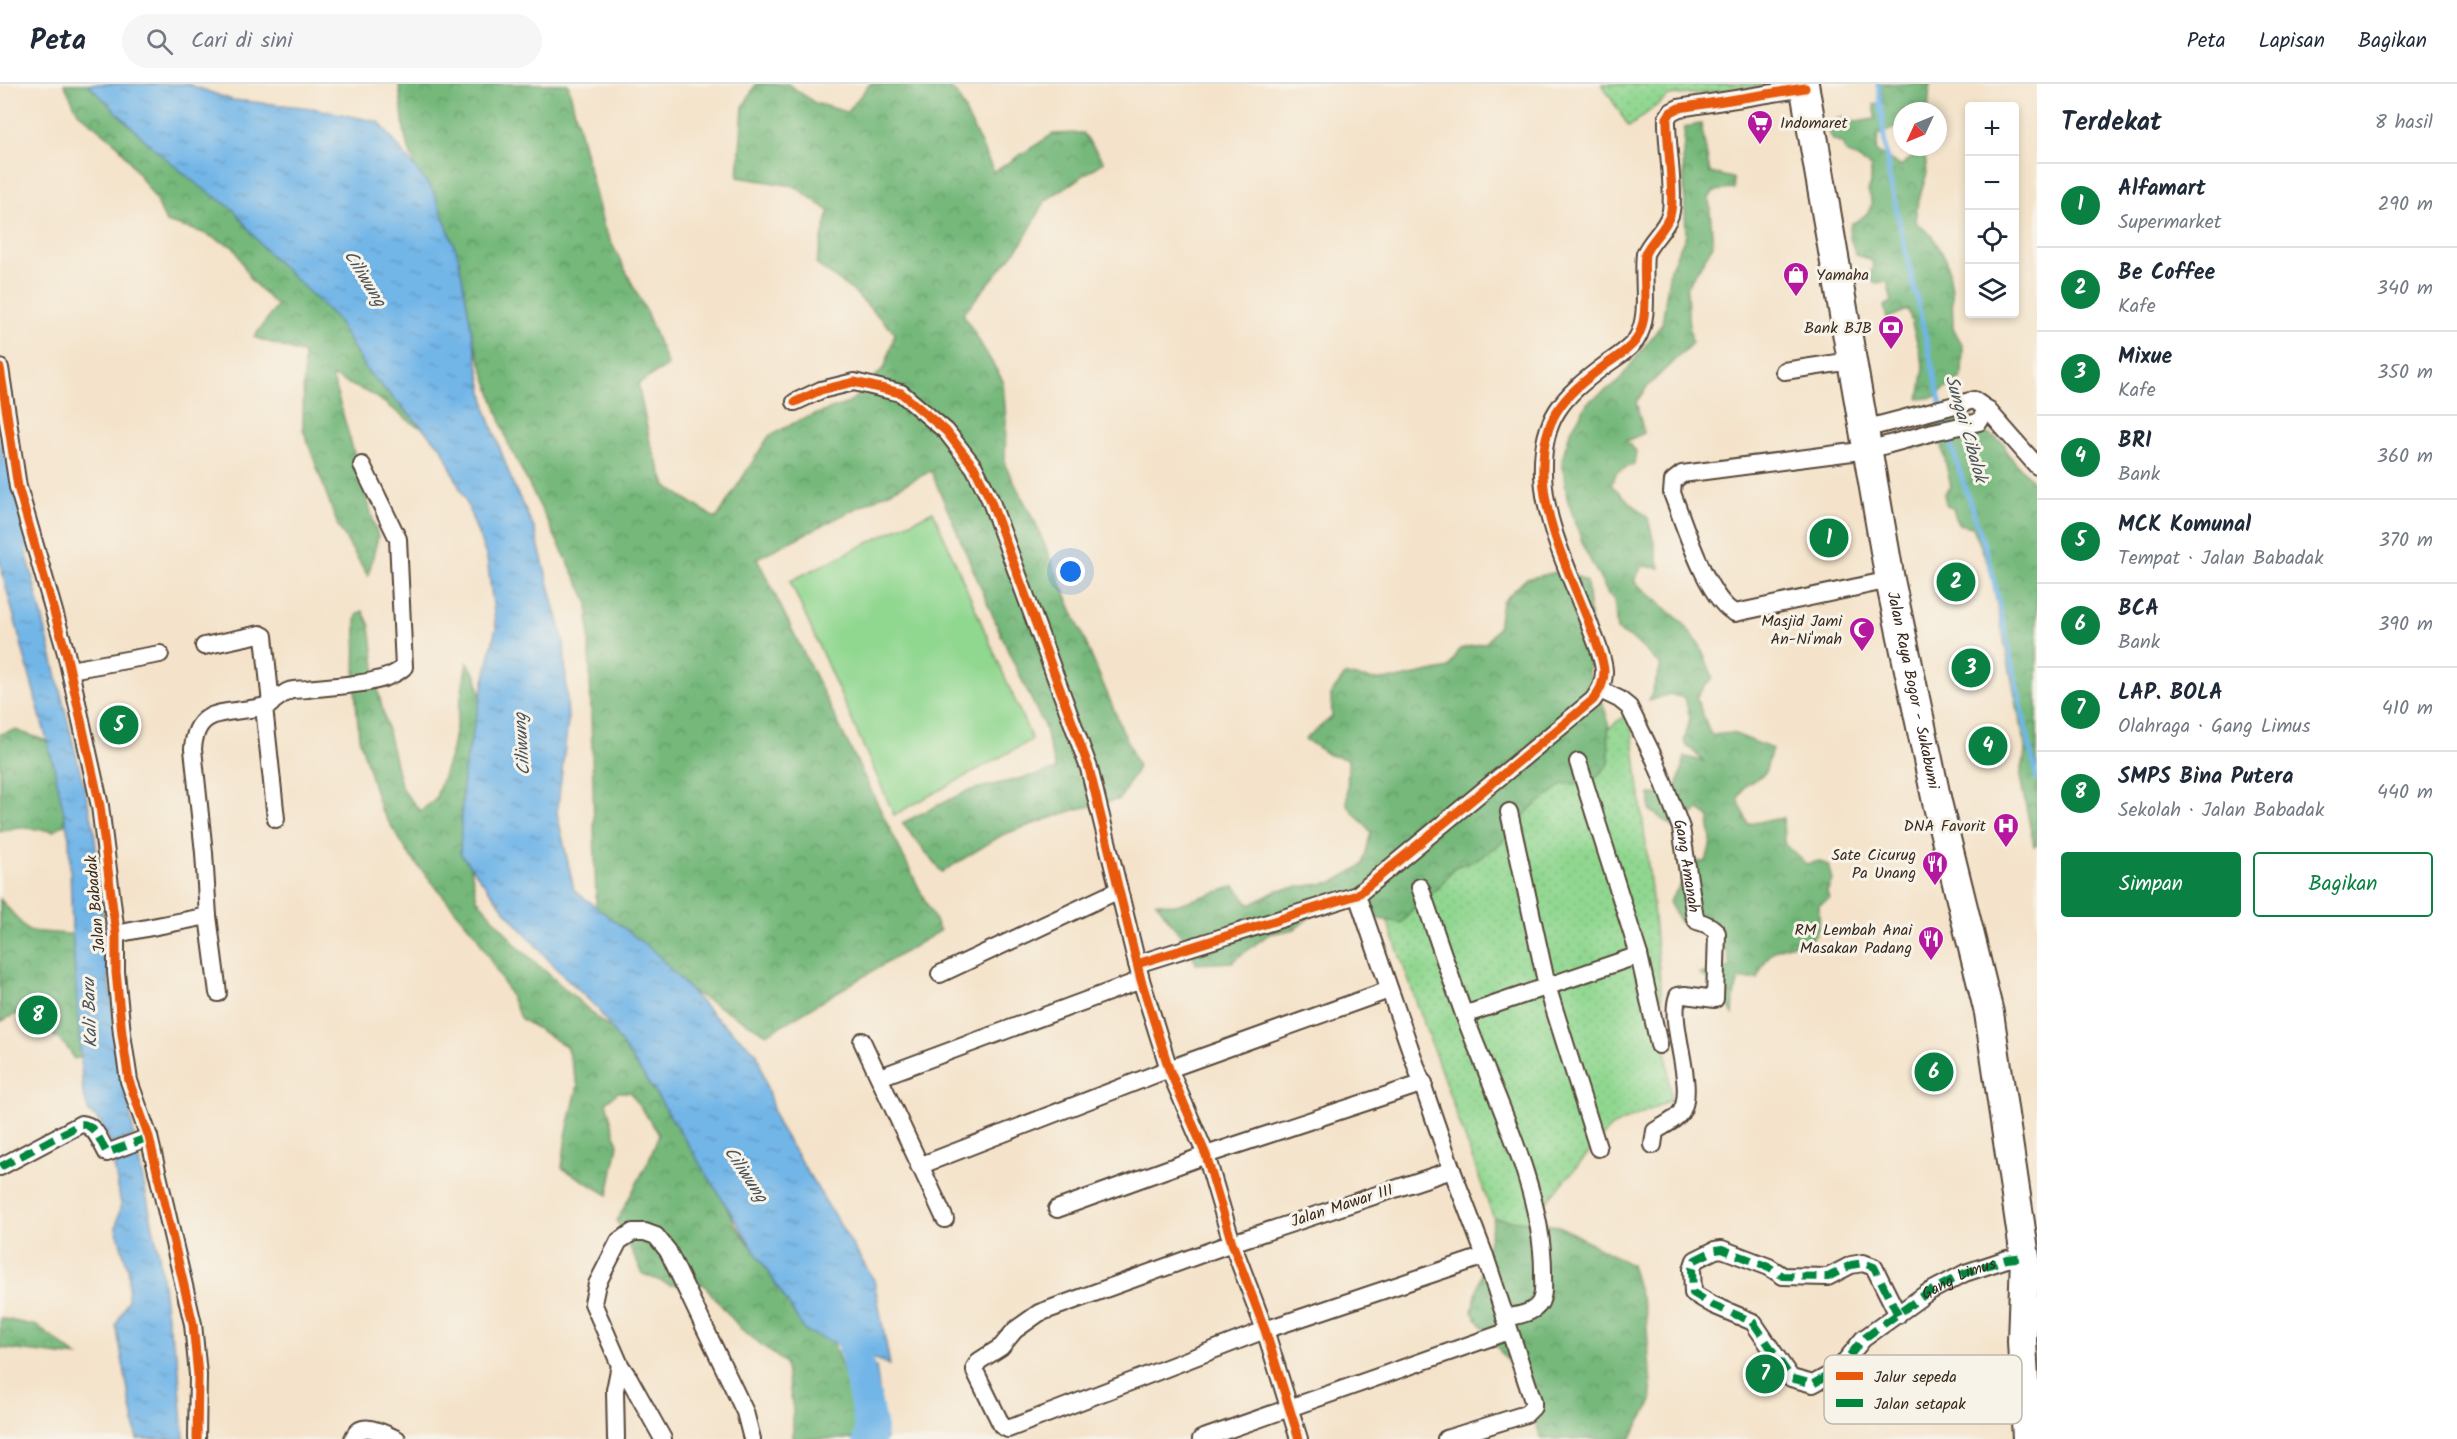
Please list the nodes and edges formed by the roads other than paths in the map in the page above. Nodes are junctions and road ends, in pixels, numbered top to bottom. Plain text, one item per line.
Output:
1 (1804, 86) edge
2 (1851, 361) junction
3 (0, 368) edge
4 (1784, 371) dead end
5 (795, 402) dead end
6 (1980, 411) junction
7 (1866, 439) junction
8 (362, 465) dead end
9 (2037, 466) edge
10 (1890, 580) junction
11 (204, 646) dead end
12 (160, 654) dead end
13 (70, 670) junction
14 (1600, 690) junction
15 (267, 705) junction
16 (1578, 762) dead end
17 (1509, 812) dead end
18 (276, 819) dead end
19 (1420, 887) dead end
20 (1119, 890) junction
21 (1357, 895) junction
22 (208, 916) junction
23 (116, 934) junction
24 (1639, 955) junction
25 (1139, 972) junction
26 (940, 974) dead end
27 (1548, 986) junction
28 (1389, 990) junction
29 (218, 993) dead end
30 (1464, 1015) junction
31 (862, 1041) dead end
32 (1659, 1045) dead end
33 (1169, 1069) junction
34 (880, 1077) junction
35 (1424, 1083) junction
36 (149, 1137) junction
37 (1653, 1144) dead end
38 (1598, 1148) dead end
39 (1206, 1155) junction
40 (919, 1166) junction
41 (0, 1167) edge
42 (1452, 1170) junction
43 (1057, 1209) dead end
44 (945, 1219) dead end
45 (1232, 1243) junction
46 (1485, 1256) junction
47 (2025, 1257) junction
48 (1898, 1315) junction
49 (1507, 1324) junction
50 (1265, 1330) junction
51 (1850, 1355) edge
52 (620, 1365) junction
53 (1824, 1378) edge
54 (1288, 1407) junction
55 (197, 1439) edge
56 (353, 1439) edge
57 (397, 1439) edge
58 (616, 1439) edge
59 (663, 1439) edge
60 (752, 1439) edge
61 (1201, 1439) edge
62 (1299, 1439) edge
63 (1446, 1439) edge
64 (2026, 1439) edge

1 - 2 highway, Jalan Raya Bogor - Sukabumi
1 - 14 street
2 - 4 street
2 - 7 highway, Jalan Raya Bogor - Sukabumi
3 - 13 street, Jalan Babadak
5 - 20 street
6 - 7 street
6 - 7 street
6 - 9 street
7 - 10 highway, Jalan Raya Bogor - Sukabumi
7 - 10 street
8 - 15 street
10 - 47 highway, Jalan Raya Bogor - Sukabumi
11 - 15 street
12 - 13 street
13 - 23 street, Jalan Babadak
14 - 21 street
14 - 37 street, Gang Amanah
15 - 18 street
15 - 22 street
16 - 24 street
17 - 27 street
19 - 30 street
20 - 25 street
20 - 26 street
21 - 25 street
21 - 28 street
22 - 23 street
22 - 29 street
23 - 36 street, Jalan Babadak
24 - 27 street
24 - 32 street
25 - 33 street
25 - 34 street
27 - 30 street
27 - 38 street
28 - 33 street
28 - 35 street
30 - 49 street
31 - 34 street
33 - 39 street
33 - 40 street
34 - 40 street
35 - 39 street
35 - 42 street
36 - 41 street
36 - 55 street, Jalan Babadak
39 - 43 street
39 - 45 street
40 - 44 street
42 - 45 street, Jalan Mawar III
42 - 46 street
45 - 50 street
45 - 50 street, Jalan Mawar III
46 - 49 street
46 - 50 street
47 - 48 street, Gang Limus
47 - 64 highway, Jalan Raya Bogor - Sukabumi
48 - 51 street, Gang Limus
48 - 53 street, Gang Limus
49 - 54 street
49 - 63 street
50 - 54 street
52 - 58 street
52 - 59 street
52 - 60 street
54 - 61 street
54 - 62 street
56 - 57 street

